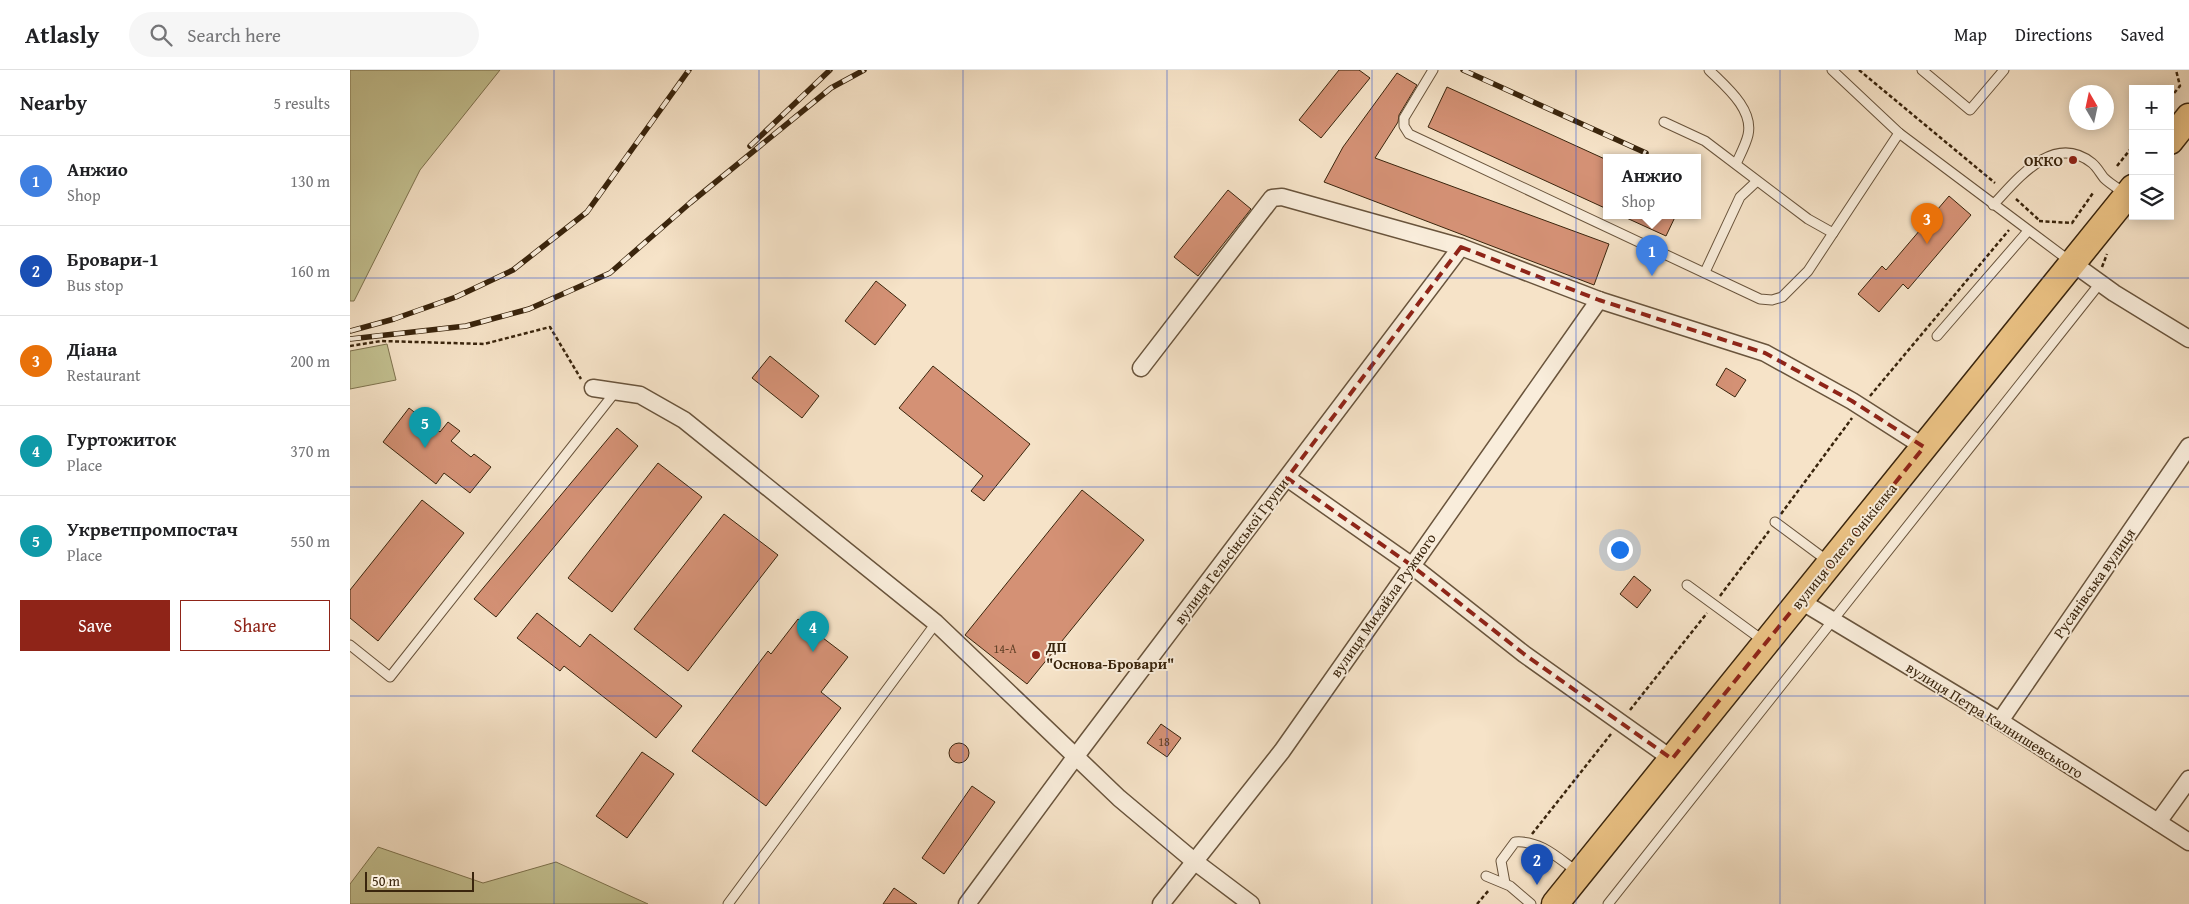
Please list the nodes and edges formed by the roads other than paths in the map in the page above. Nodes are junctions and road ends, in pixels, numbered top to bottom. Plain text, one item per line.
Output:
1 (1433, 70) edge
2 (1709, 70) edge
3 (1832, 70) edge
4 (1922, 70) edge
5 (2004, 70) edge
6 (2189, 117) edge
7 (1664, 122) dead end
8 (1899, 133) junction
9 (2174, 135) edge
10 (1736, 164) junction
11 (1756, 182) junction
12 (2129, 191) edge
13 (2129, 192) edge
14 (1993, 205) junction
15 (1833, 233) junction
16 (2025, 234) junction
17 (1461, 247) junction
18 (2071, 262) junction
19 (1705, 272) junction
20 (2101, 282) junction
21 (1598, 300) junction
22 (1936, 336) dead end
23 (2189, 339) edge
24 (1141, 368) dead end
25 (593, 388) road end
26 (616, 390) junction
27 (2189, 446) edge
28 (1924, 447) junction
29 (1287, 478) junction
30 (1775, 522) road end
31 (1830, 562) junction
32 (1411, 565) junction
33 (1687, 585) dead end
34 (1799, 600) junction
35 (1832, 620) junction
36 (936, 623) junction
37 (1765, 642) junction
38 (350, 645) edge
39 (2000, 721) junction
40 (1076, 756) junction
41 (1672, 759) junction
42 (2189, 779) edge
43 (2158, 822) junction
44 (2189, 842) edge
45 (1194, 861) junction
46 (1580, 874) junction
47 (1486, 876) dead end
48 (1501, 881) junction
49 (728, 904) edge
50 (967, 904) edge
51 (1161, 904) edge
52 (1251, 904) edge
53 (1531, 904) edge
54 (1556, 904) edge
55 (1608, 904) edge

1 - 19 lane
2 - 10 lane
3 - 8 lane
4 - 5 lane
6 - 9 main road
7 - 10 lane
8 - 14 lane
8 - 15 lane
10 - 11 lane
11 - 15 lane
11 - 19 lane
12 - 14 lane
13 - 18 main road, вулиця Олега Онікієнка
14 - 16 lane
15 - 19 lane
16 - 18 lane
16 - 22 lane
17 - 21 street
17 - 24 street
17 - 29 street, вулиця Гельсінської Групи
18 - 20 street
18 - 28 main road, вулиця Олега Онікієнка
20 - 23 street
20 - 35 lane
21 - 28 street
21 - 32 street, вулиця Михайла Ружного
25 - 26 street
26 - 36 street
26 - 38 lane
27 - 39 street, Русанівська вулиця
28 - 31 main road, вулиця Олега Онікієнка
29 - 32 street
29 - 40 street, вулиця Гельсінської Групи
30 - 31 lane
31 - 34 main road, вулиця Олега Онікієнка
32 - 41 street
32 - 45 street, вулиця Михайла Ружного
33 - 37 lane
34 - 35 street, вулиця Петра Калнишевського
34 - 37 main road, вулиця Олега Онікієнка
35 - 39 street, вулиця Петра Калнишевського
35 - 55 lane
36 - 40 street
36 - 49 lane
37 - 41 main road, вулиця Олега Онікієнка
39 - 43 street, вулиця Петра Калнишевського
40 - 45 street
40 - 50 street, вулиця Гельсінської Групи
41 - 46 main road, вулиця Олега Онікієнка
42 - 43 street
43 - 44 street, вулиця Петра Калнишевського
45 - 51 street, вулиця Михайла Ружного
45 - 52 street
46 - 48 lane
46 - 54 main road, вулиця Олега Онікієнка
47 - 48 lane
48 - 53 lane

